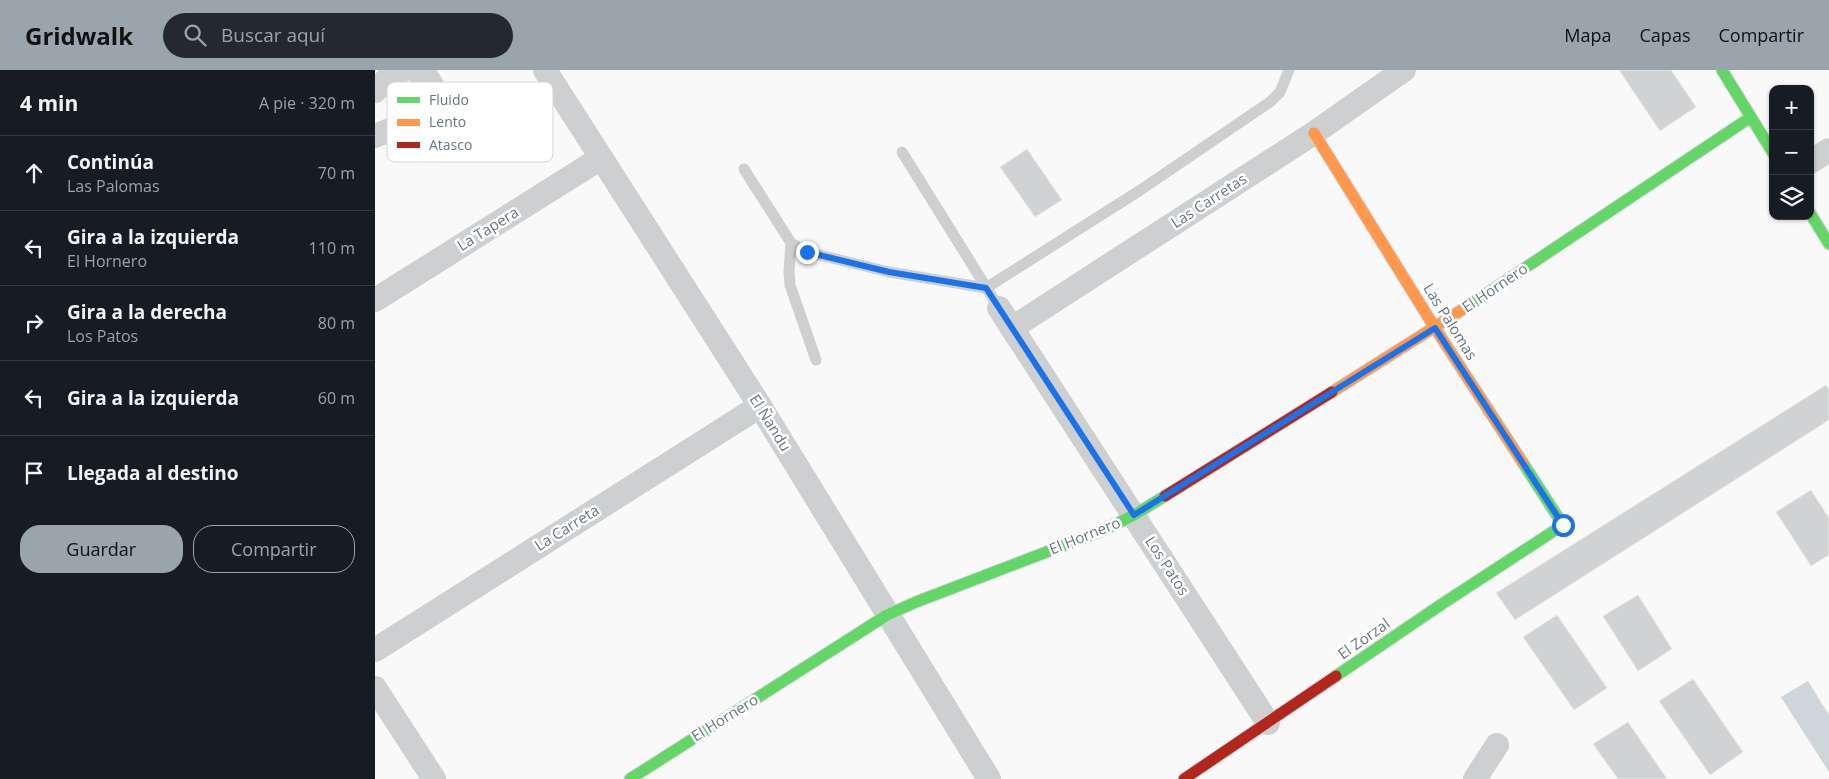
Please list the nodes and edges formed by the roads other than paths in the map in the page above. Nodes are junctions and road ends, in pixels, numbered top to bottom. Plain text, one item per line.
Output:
1 (403, 70) edge
2 (415, 70) edge
3 (545, 70) edge
4 (1289, 70) edge
5 (1404, 70) edge
6 (1722, 70) edge
7 (430, 82) edge
8 (553, 82) edge
9 (553, 83) edge
10 (375, 91) edge
11 (1751, 117) junction
12 (387, 131) edge
13 (1314, 133) junction
14 (375, 136) edge
15 (1769, 146) edge
16 (1829, 150) edge
17 (902, 152) dead end
18 (601, 158) junction
19 (1814, 159) edge
20 (744, 169) dead end
21 (1818, 216) edge
22 (791, 243) junction
23 (1829, 244) edge
24 (986, 288) junction
25 (375, 300) edge
26 (999, 308) joint
27 (1012, 328) junction
28 (1435, 328) junction
29 (816, 360) dead end
30 (759, 406) junction
31 (1134, 515) junction
32 (1563, 525) joint
33 (887, 615) junction
34 (375, 650) edge
35 (375, 688) edge
36 (1268, 723) junction
37 (1497, 745) dead end
38 (434, 779) edge
39 (630, 779) edge
40 (989, 779) edge
41 (1184, 779) edge
42 (1475, 779) edge

1 - 10 street
2 - 7 street
3 - 8 street, El Ñandu
4 - 24 lane
5 - 13 street, Las Carretas
6 - 11 street
9 - 18 street, El Ñandu
11 - 15 street
11 - 28 street, El Hornero
12 - 14 street
13 - 27 street, Las Carretas
13 - 28 street, Las Palomas
16 - 19 street
17 - 24 lane
18 - 25 street, La Tapera
18 - 30 street, El Ñandu
20 - 22 lane
21 - 23 street
22 - 24 lane
22 - 29 lane
24 - 26 lane
26 - 27 street, Los Patos
27 - 31 street, Los Patos
28 - 31 street, El Hornero
28 - 32 street, Las Palomas
30 - 33 street, El Ñandu
30 - 34 street, La Carreta
31 - 33 street, El Hornero
31 - 36 street, Los Patos
32 - 36 street, El Zorzal
33 - 39 street, El Hornero
33 - 40 street, El Ñandu
35 - 38 street
36 - 41 street, El Zorzal
37 - 42 street

